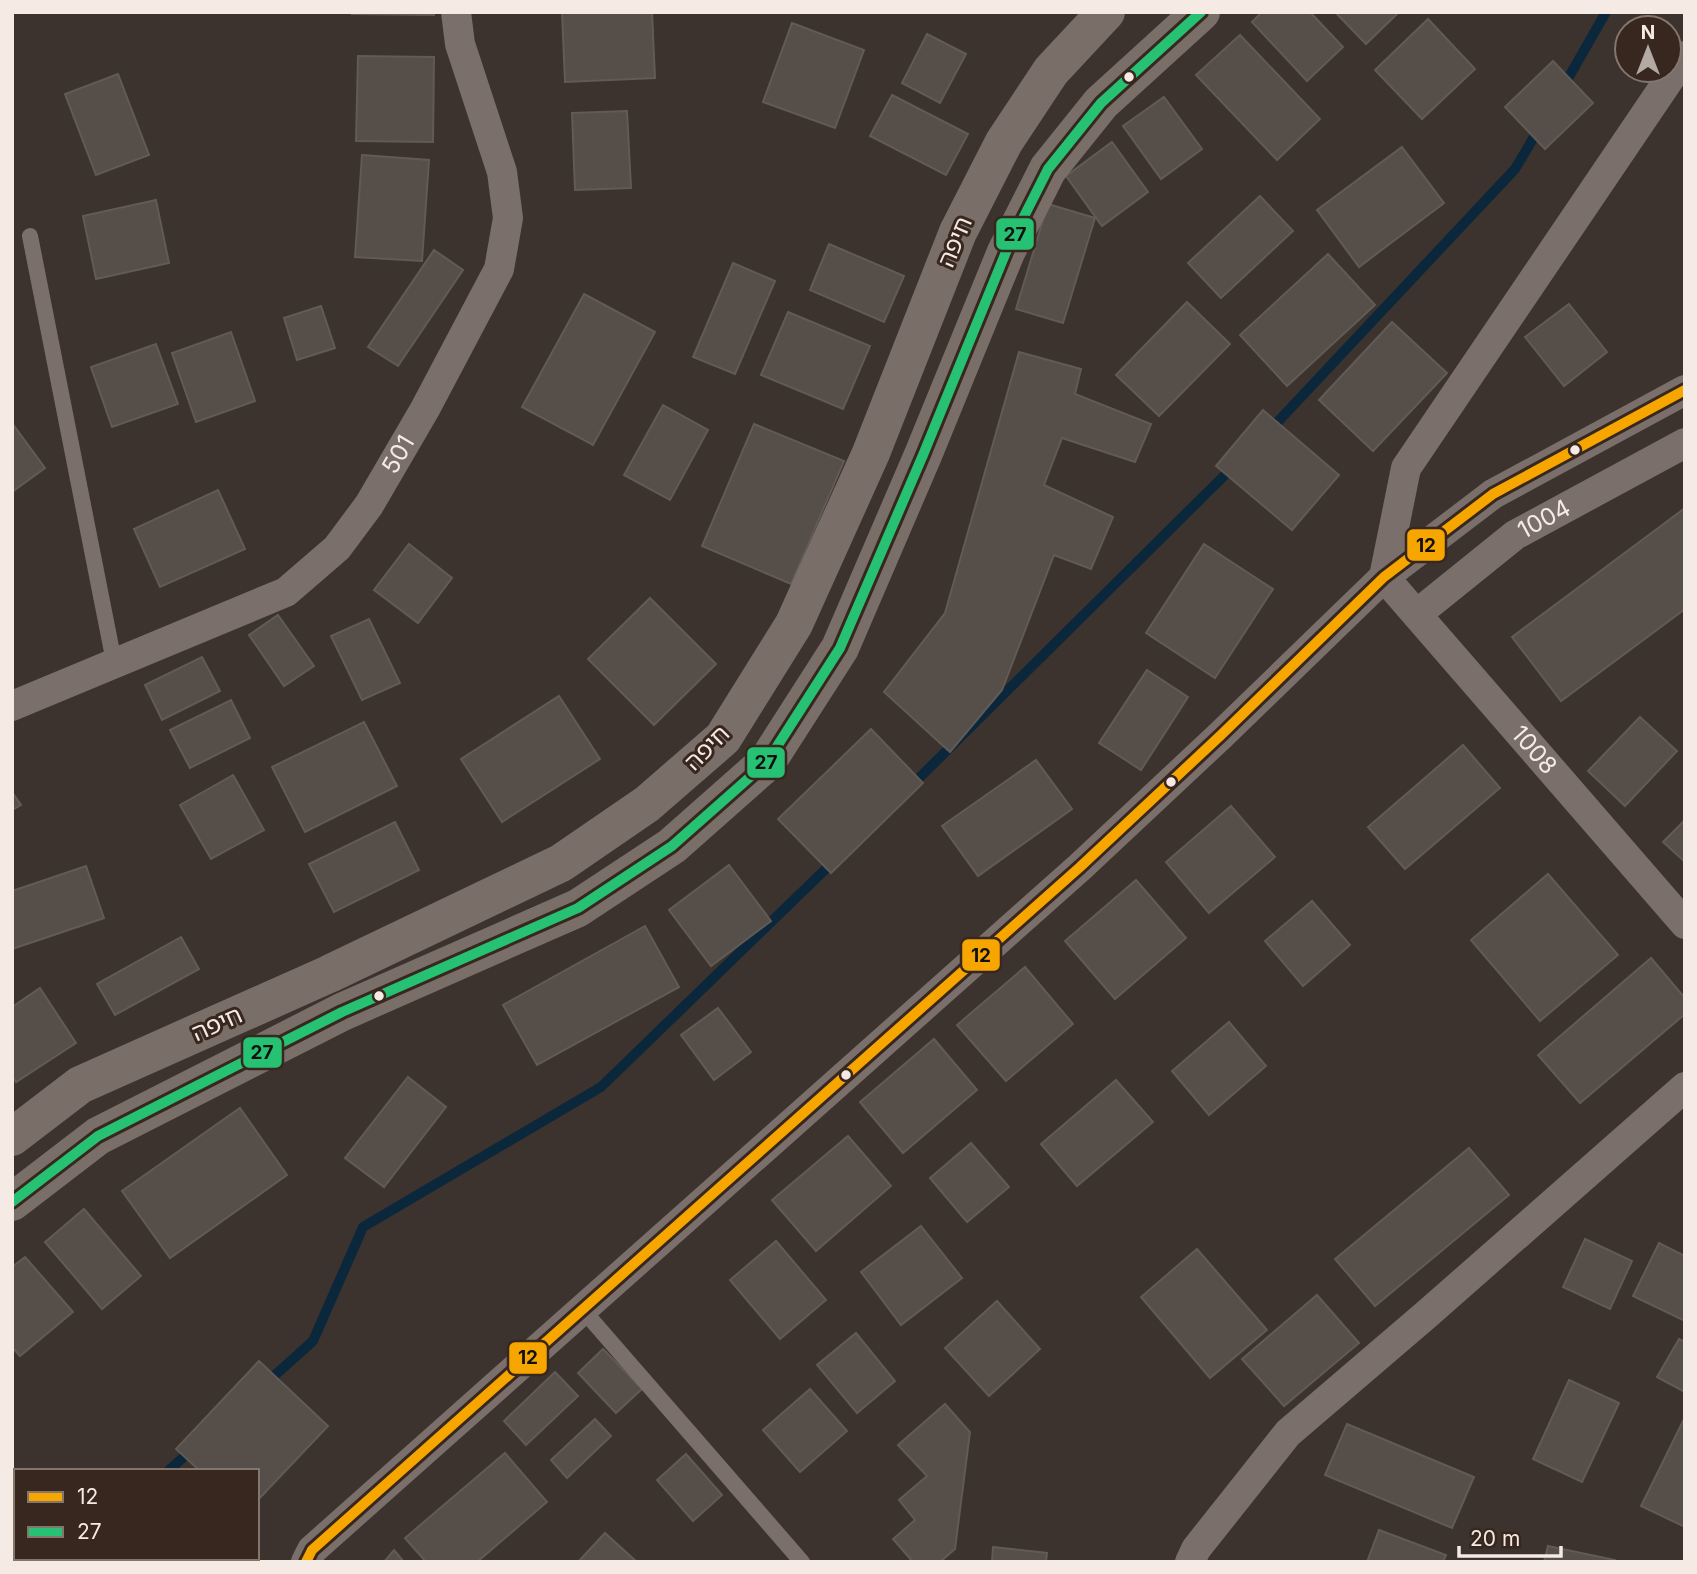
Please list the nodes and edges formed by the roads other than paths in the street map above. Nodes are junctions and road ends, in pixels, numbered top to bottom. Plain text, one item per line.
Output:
1 (456, 12) edge
2 (1106, 12) edge
3 (1201, 12) edge
4 (1685, 55) edge
5 (30, 236) dead end
6 (1685, 390) edge
7 (1685, 443) edge
8 (1384, 577) junction
9 (1416, 614) junction
10 (114, 662) junction
11 (12, 706) edge
12 (1685, 924) edge
13 (1685, 1087) edge
14 (12, 1137) edge
15 (12, 1202) edge
16 (583, 1310) junction
17 (306, 1562) edge
18 (802, 1562) edge
19 (1190, 1562) edge

1 - 10 street, 501
2 - 14 highway, חיפה
3 - 15 highway, חיפה
4 - 8 street
5 - 10 lane
6 - 8 street, 1004
7 - 9 street, 1004
8 - 9 street, 1008
8 - 16 street, 1004
9 - 12 street, 1008
10 - 11 street, 501
13 - 19 street
16 - 17 street, 1004
16 - 18 lane

